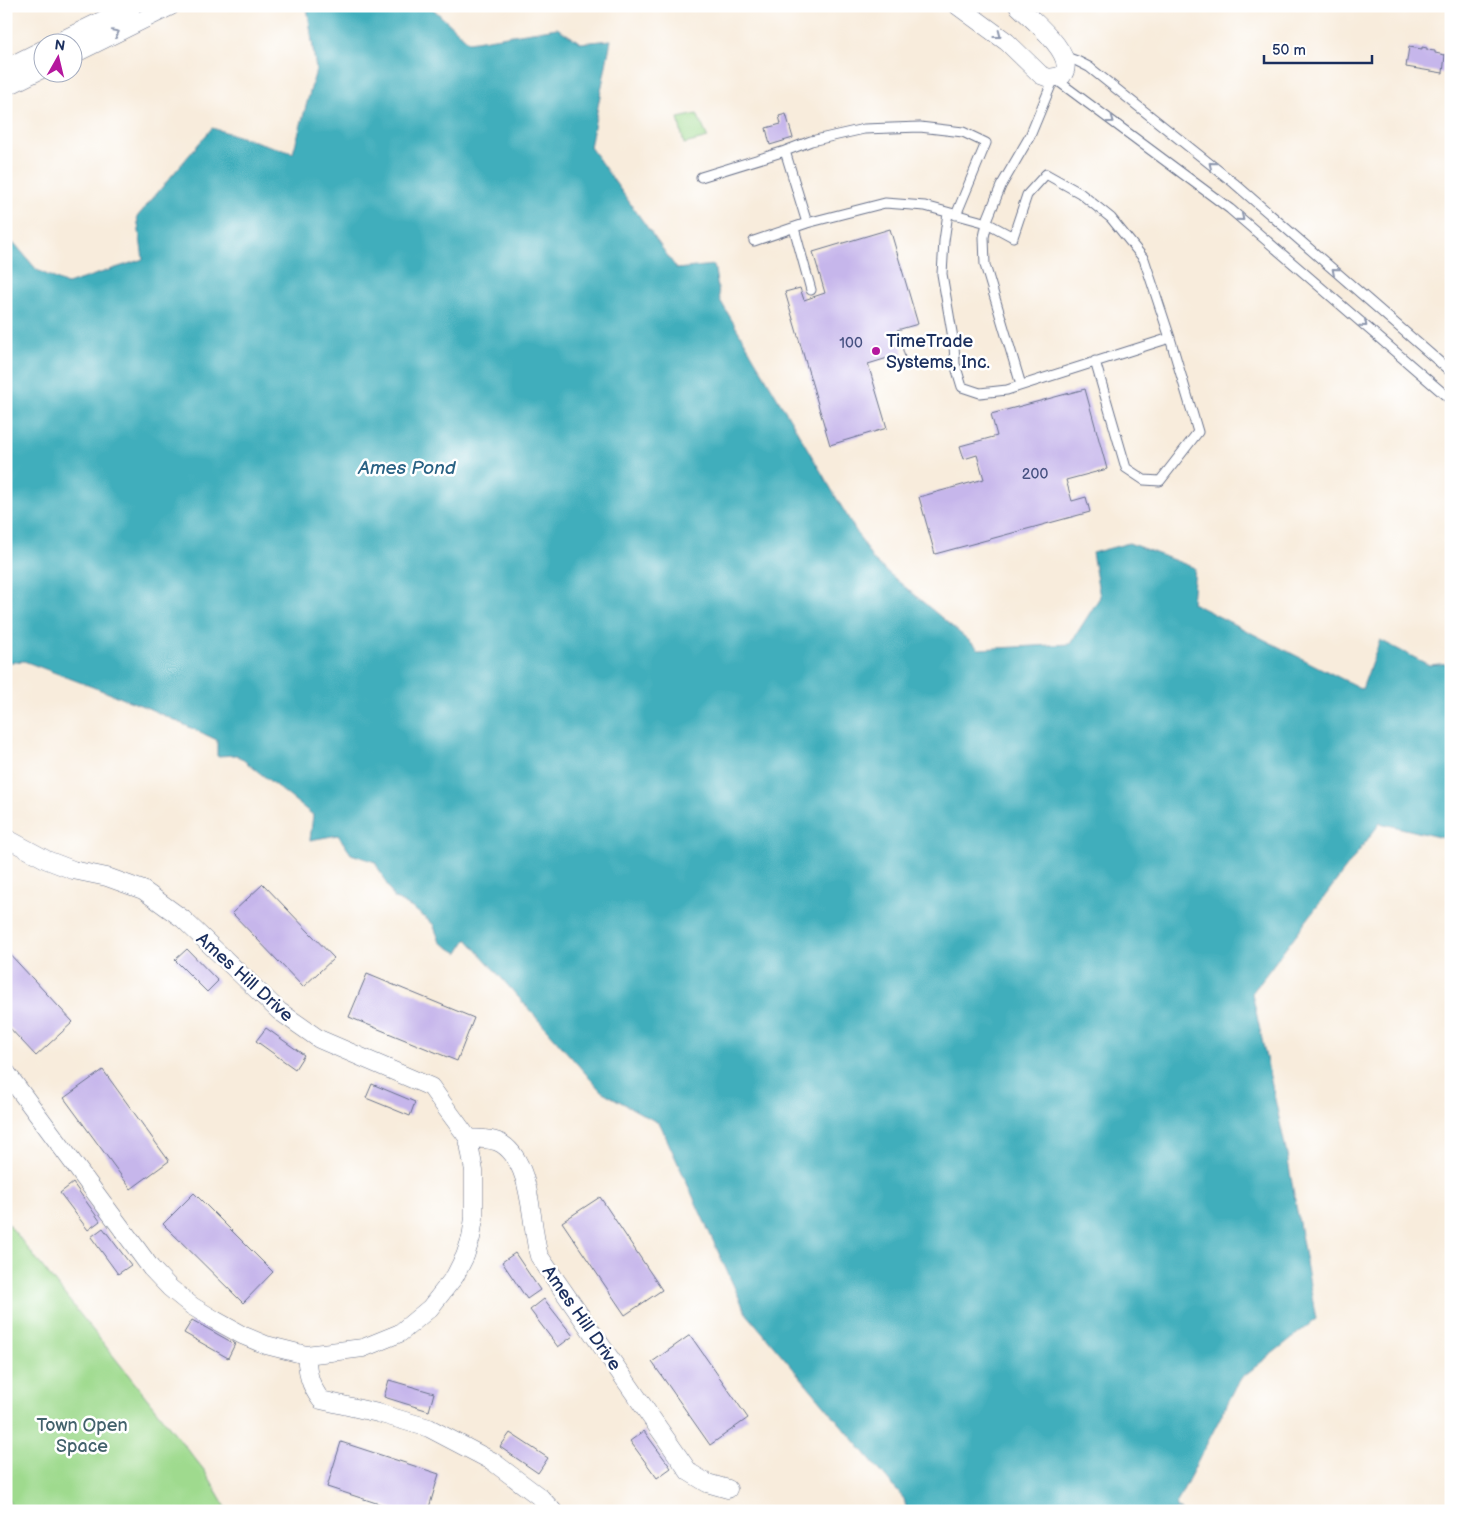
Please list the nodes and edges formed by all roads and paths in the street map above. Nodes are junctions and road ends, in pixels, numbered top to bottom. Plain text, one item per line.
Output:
1 (132, 6) edge
2 (171, 6) edge
3 (958, 6) edge
4 (1018, 6) edge
5 (79, 32) edge
6 (82, 50) edge
7 (32, 55) edge
8 (1063, 56) junction
9 (6, 68) edge
10 (32, 74) edge
11 (1054, 78) junction
12 (6, 87) edge
13 (785, 150) junction
14 (701, 178) dead end
15 (952, 214) junction
16 (987, 223) junction
17 (807, 224) junction
18 (794, 228) junction
19 (754, 240) dead end
20 (811, 290) dead end
21 (1170, 338) junction
22 (1095, 361) junction
23 (1451, 372) edge
24 (1021, 385) junction
25 (1451, 400) edge
26 (6, 838) edge
27 (6, 1072) edge
28 (468, 1138) junction
29 (306, 1355) junction
30 (728, 1489) dead end
31 (553, 1511) edge

1 - 5 street
6 -> 2 street
3 -> 11 street
4 - 8 street
7 - 9 street
8 - 11 street
23 -> 8 lane
10 - 12 street
11 - 16 lane
11 -> 25 lane
13 - 14 lane
13 - 15 lane
13 - 17 lane
15 - 16 lane
15 - 17 lane
15 - 24 lane
16 - 21 lane
16 - 24 lane
17 - 18 lane
18 - 19 lane
18 - 20 lane
21 - 22 lane
21 - 22 lane
22 - 24 lane
26 - 28 street, Ames Hill Drive
27 - 29 street, Ames Hill Drive
28 - 29 street, Ames Hill Drive
28 - 30 street, Ames Hill Drive
29 - 31 street

